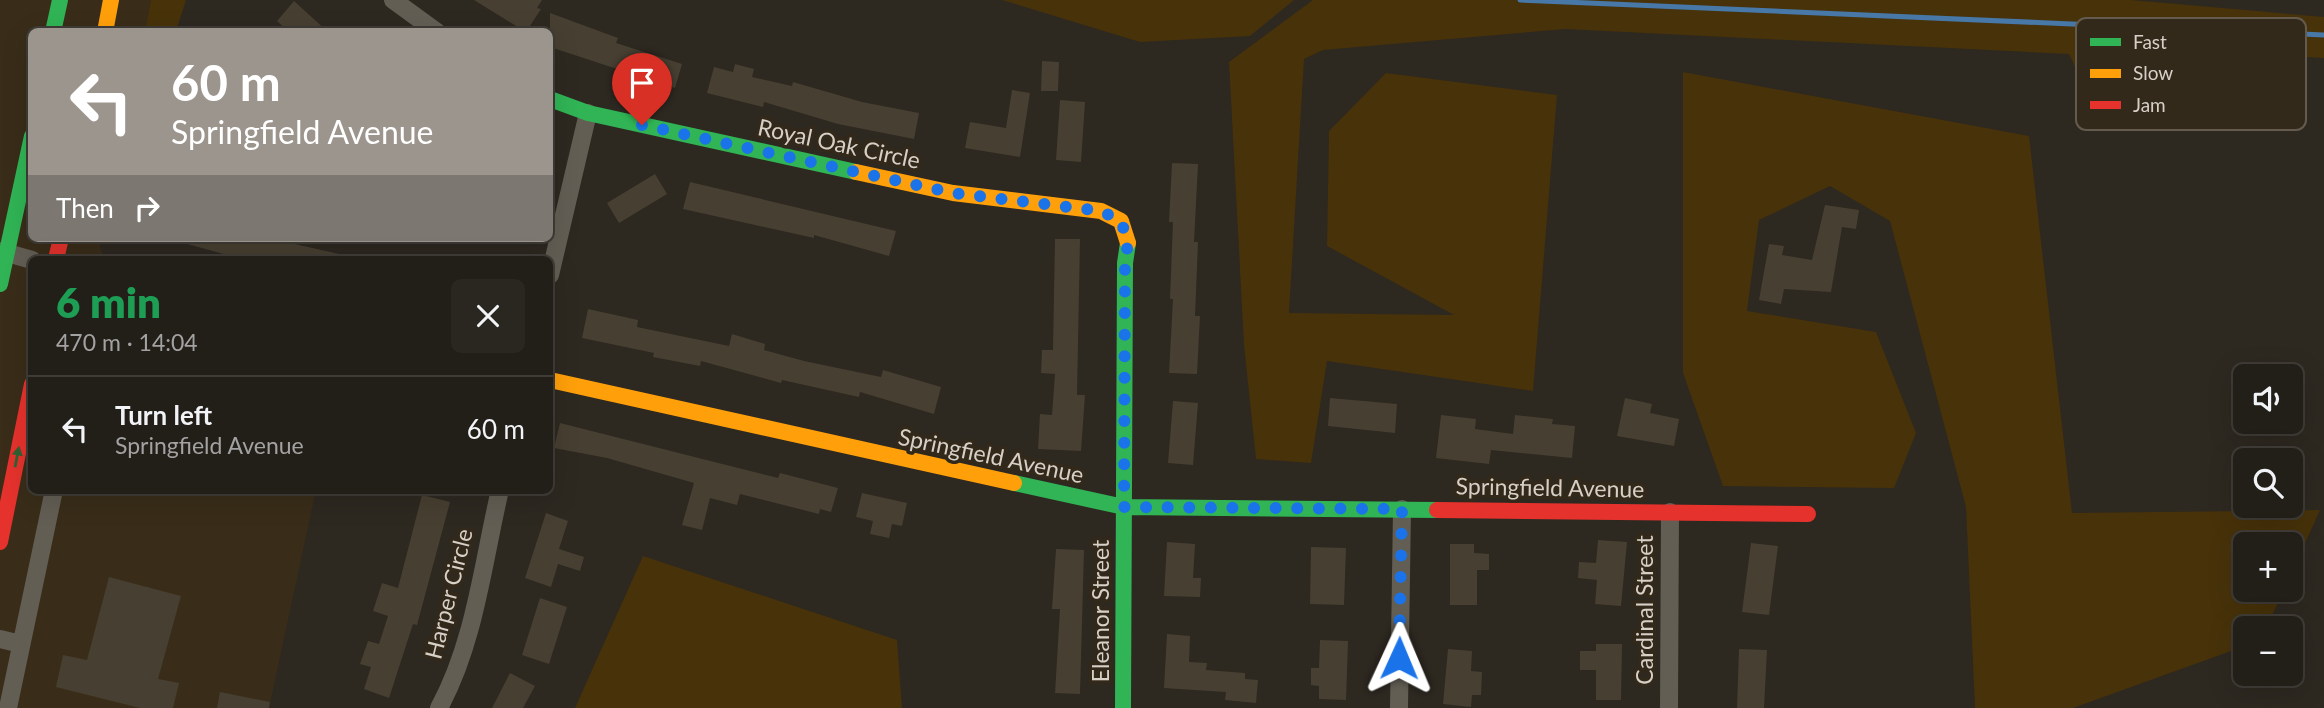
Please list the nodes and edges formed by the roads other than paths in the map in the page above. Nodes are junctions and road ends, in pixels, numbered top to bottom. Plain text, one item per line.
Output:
1 (60, 0) edge
2 (111, 0) edge
3 (393, 0) edge
4 (54, 28) edge
5 (106, 28) edge
6 (432, 28) edge
7 (553, 100) edge
8 (588, 113) junction
9 (28, 152) edge
10 (1121, 221) joint
11 (3, 252) edge
12 (28, 259) edge
13 (553, 262) edge
14 (0, 284) edge
15 (553, 381) edge
16 (28, 404) edge
17 (53, 494) edge
18 (499, 494) edge
19 (1124, 507) junction
20 (1402, 509) junction
21 (1670, 512) junction
22 (1808, 513) dead end
23 (0, 542) edge
24 (0, 639) edge
25 (21, 644) junction
26 (8, 708) edge
27 (439, 708) edge
28 (1123, 708) edge
29 (1399, 708) edge
30 (1669, 708) edge

1 - 4 main road
2 - 5 main road
3 - 6 street
7 - 8 main road, Royal Oak Circle
8 - 10 main road, Royal Oak Circle
8 - 13 street
9 - 11 main road
10 - 19 main road, Eleanor Street
11 - 12 street
11 - 14 main road
15 - 19 main road, Springfield Avenue
23 -> 16 main road
17 - 25 street
18 - 27 street, Harper Circle
19 - 20 main road, Springfield Avenue
19 - 28 main road, Eleanor Street
20 - 21 main road, Springfield Avenue
20 - 29 street
21 - 22 main road, Springfield Avenue
21 - 30 street, Cardinal Street
24 - 25 street
25 - 26 street

